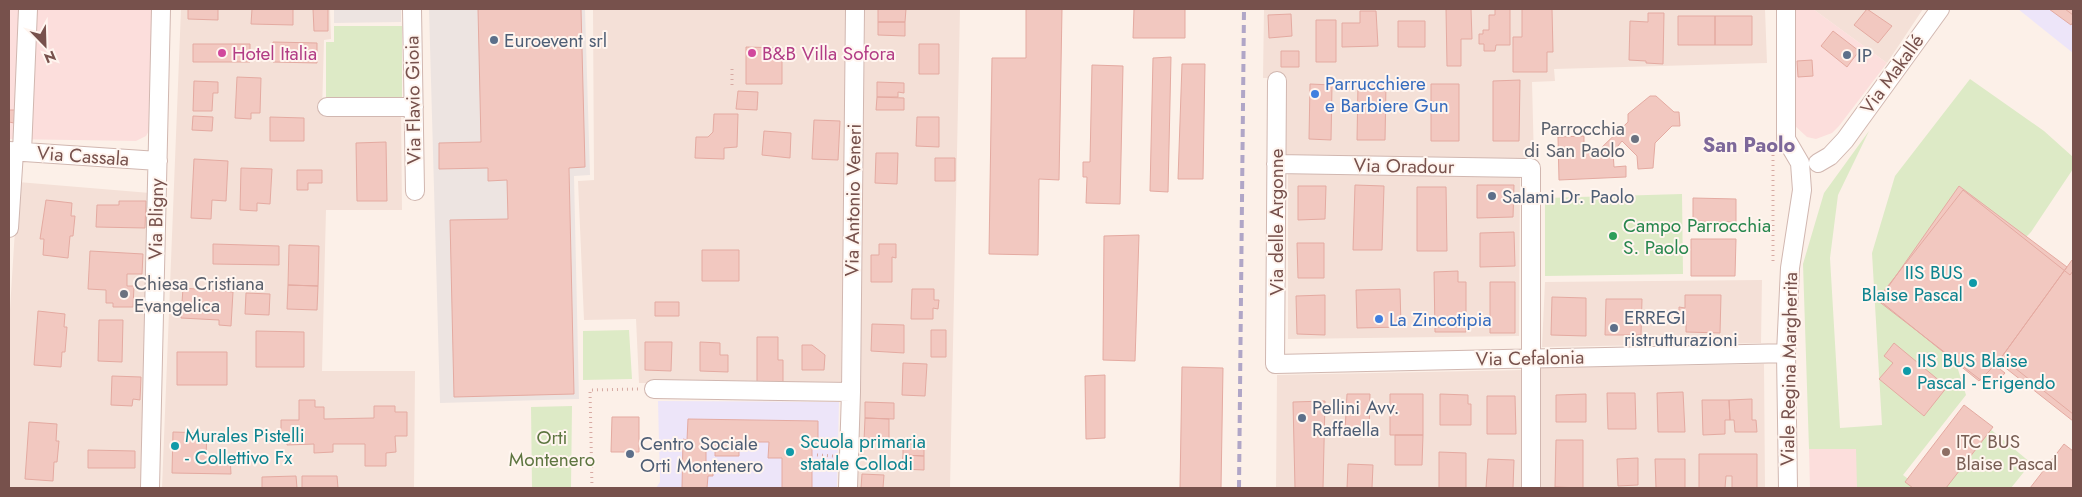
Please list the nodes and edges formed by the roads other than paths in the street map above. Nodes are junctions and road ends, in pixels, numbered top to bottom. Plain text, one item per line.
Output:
1 (28, 9) edge
2 (161, 9) edge
3 (412, 9) edge
4 (855, 9) edge
5 (1786, 9) edge
6 (1940, 9) edge
7 (1277, 81) dead end
8 (327, 107) dead end
9 (414, 107) junction
10 (15, 152) edge
11 (158, 161) junction
12 (1276, 164) junction
13 (1808, 165) junction
14 (415, 191) dead end
15 (9, 228) edge
16 (1786, 353) junction
17 (1532, 358) junction
18 (1275, 364) joint
19 (654, 389) road end
20 (851, 392) junction
21 (150, 488) edge
22 (848, 488) edge
23 (1532, 488) edge
24 (1788, 488) edge

1 - 10 street
2 - 11 street, Via Bligny
3 - 9 street, Via Flavio Gioia
4 - 20 street, Via Antonio Veneri
5 - 13 street
6 - 13 street, Via Makallé
7 - 12 street, Via delle Argonne
8 - 9 street
9 - 14 street, Via Flavio Gioia
10 - 11 street, Via Cassala
10 - 15 street
11 - 21 street, Via Bligny
12 - 17 street, Via Oradour
12 - 18 street, Via delle Argonne
13 - 16 street, Viale Regina Margherita
16 - 17 street, Via Cefalonia
16 - 24 street, Viale Regina Margherita
17 - 18 street, Via Cefalonia
17 - 23 street
19 - 20 street
20 - 22 street, Via Antonio Veneri

